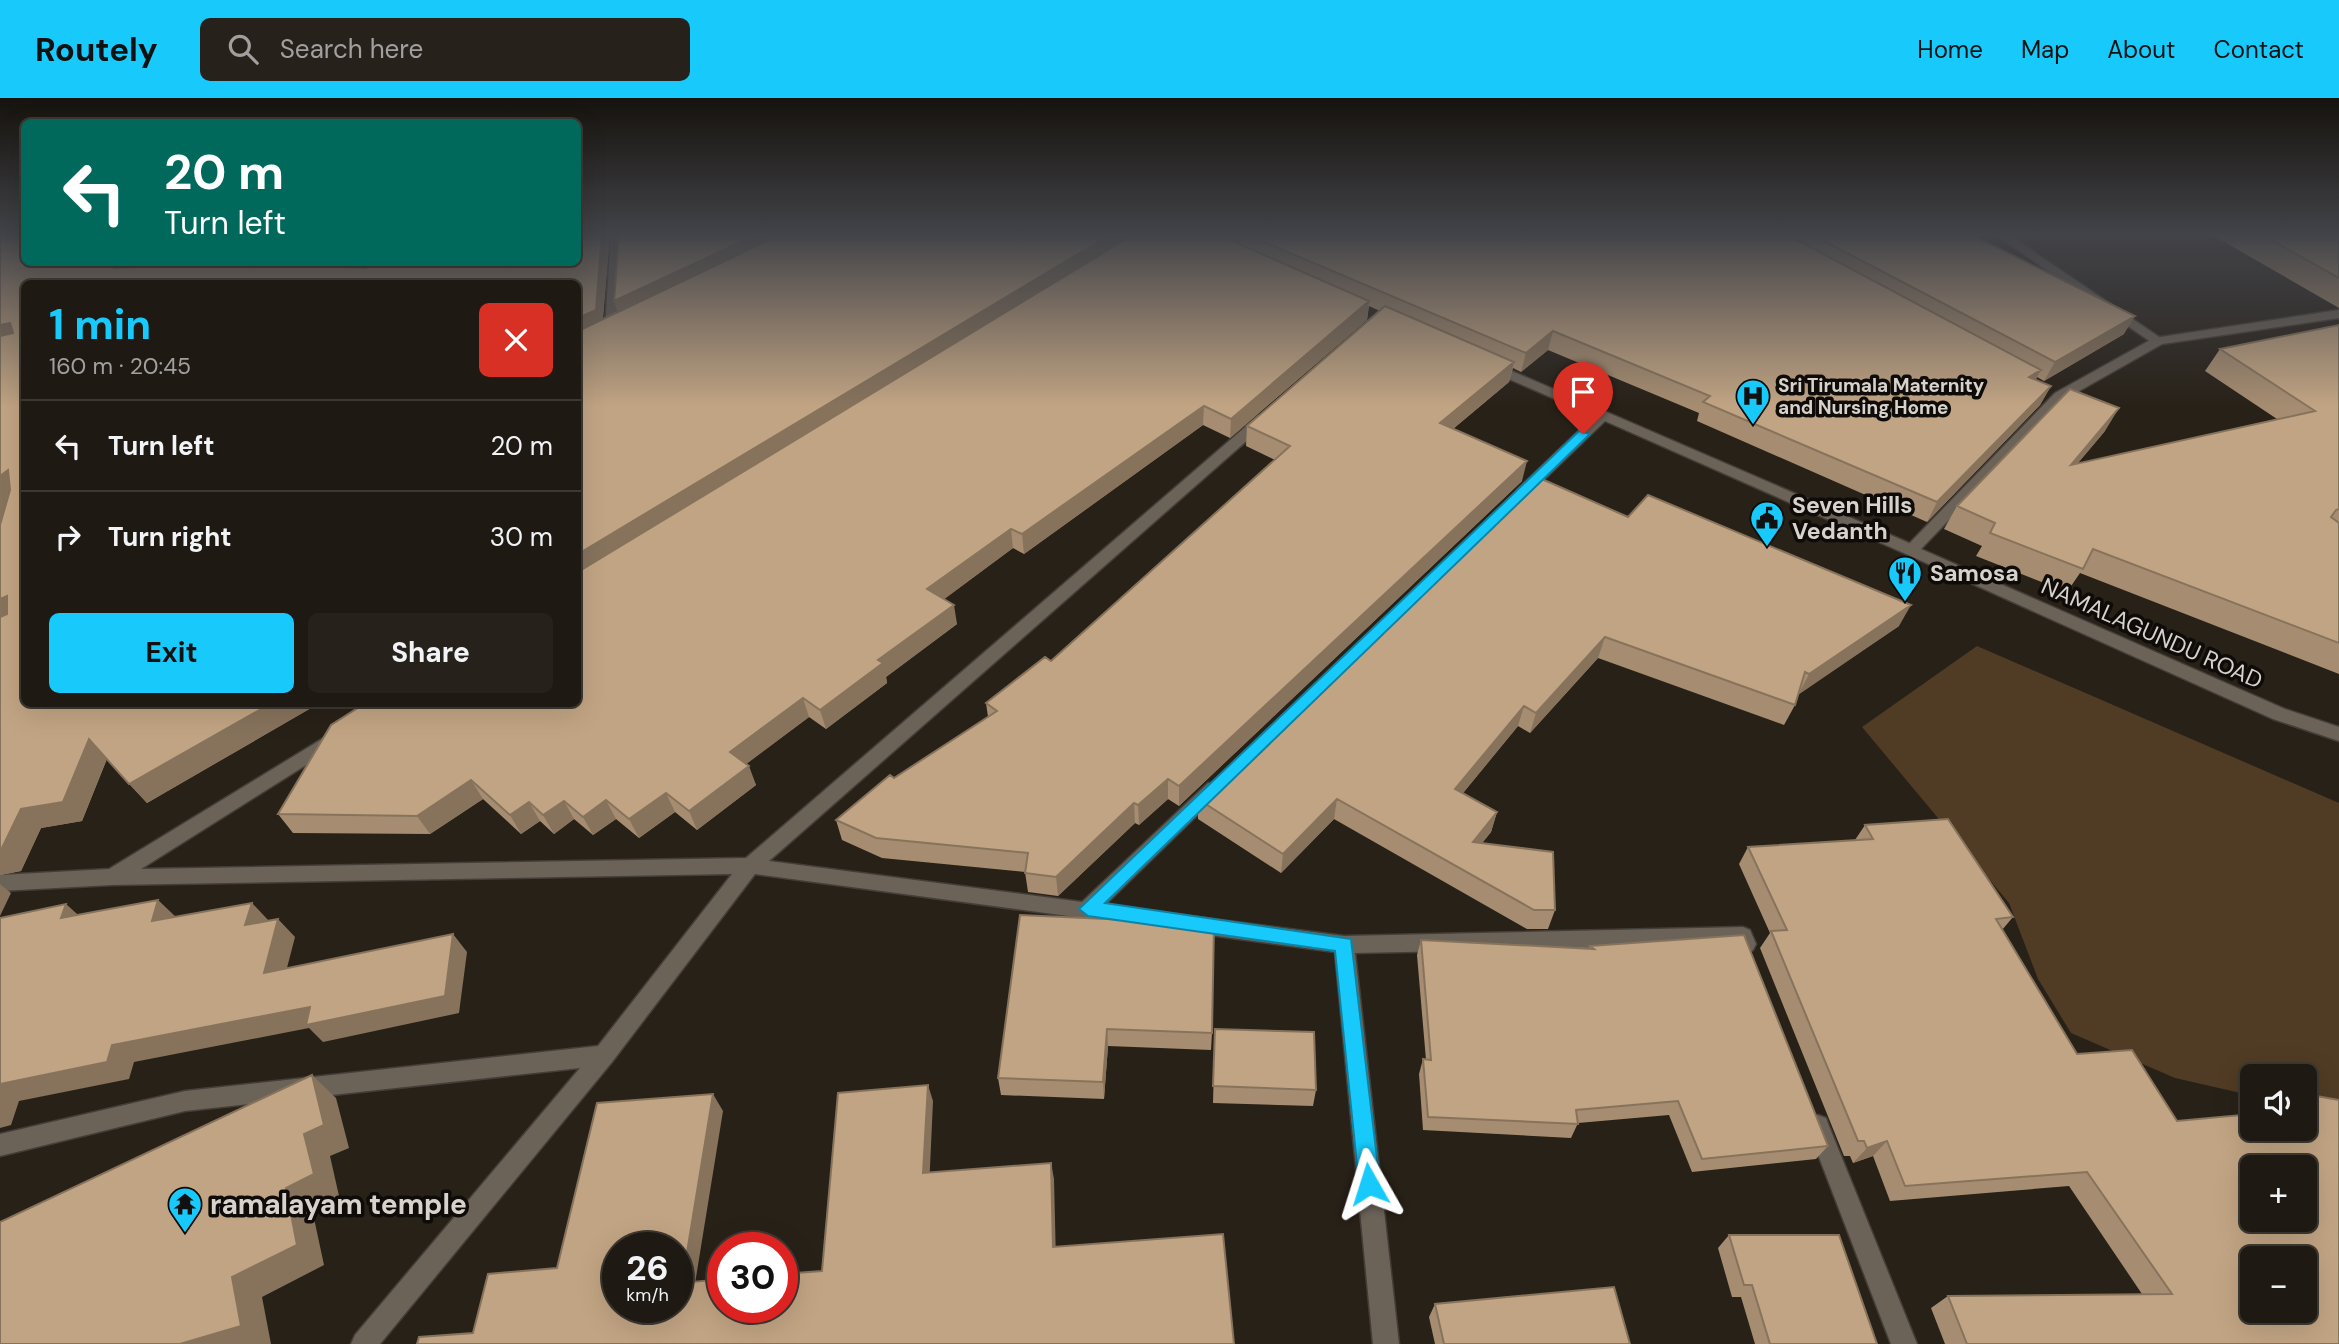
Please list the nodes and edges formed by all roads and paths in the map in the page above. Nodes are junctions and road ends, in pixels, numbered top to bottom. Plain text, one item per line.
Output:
1 (613, 291) edge
2 (2085, 291) edge
3 (2339, 314) edge
4 (611, 331) edge
5 (2159, 341) junction
6 (1479, 361) edge
7 (1275, 409) edge
8 (1603, 415) junction
9 (1512, 502) edge
10 (1910, 550) junction
11 (357, 725) edge
12 (2339, 734) edge
13 (1229, 773) edge
14 (750, 866) junction
15 (112, 877) junction
16 (0, 883) edge
17 (1088, 909) junction
18 (1344, 945) junction
19 (1753, 961) edge
20 (604, 1055) junction
21 (1808, 1101) edge
22 (0, 1145) edge
23 (364, 1344) edge
24 (1386, 1344) edge
25 (1905, 1344) edge

1 - 4 street
2 - 5 street
3 - 5 street
5 - 10 street
6 - 8 street, NAMALAGUNDU ROAD
7 - 14 street
8 - 9 street
8 - 10 street, NAMALAGUNDU ROAD
10 - 12 street, NAMALAGUNDU ROAD
11 - 15 street
13 - 17 street
14 - 15 street
14 - 17 street
14 - 20 street
15 - 16 street
17 - 18 street
18 - 19 street
18 - 24 street
20 - 22 street
20 - 23 street
21 - 25 street

